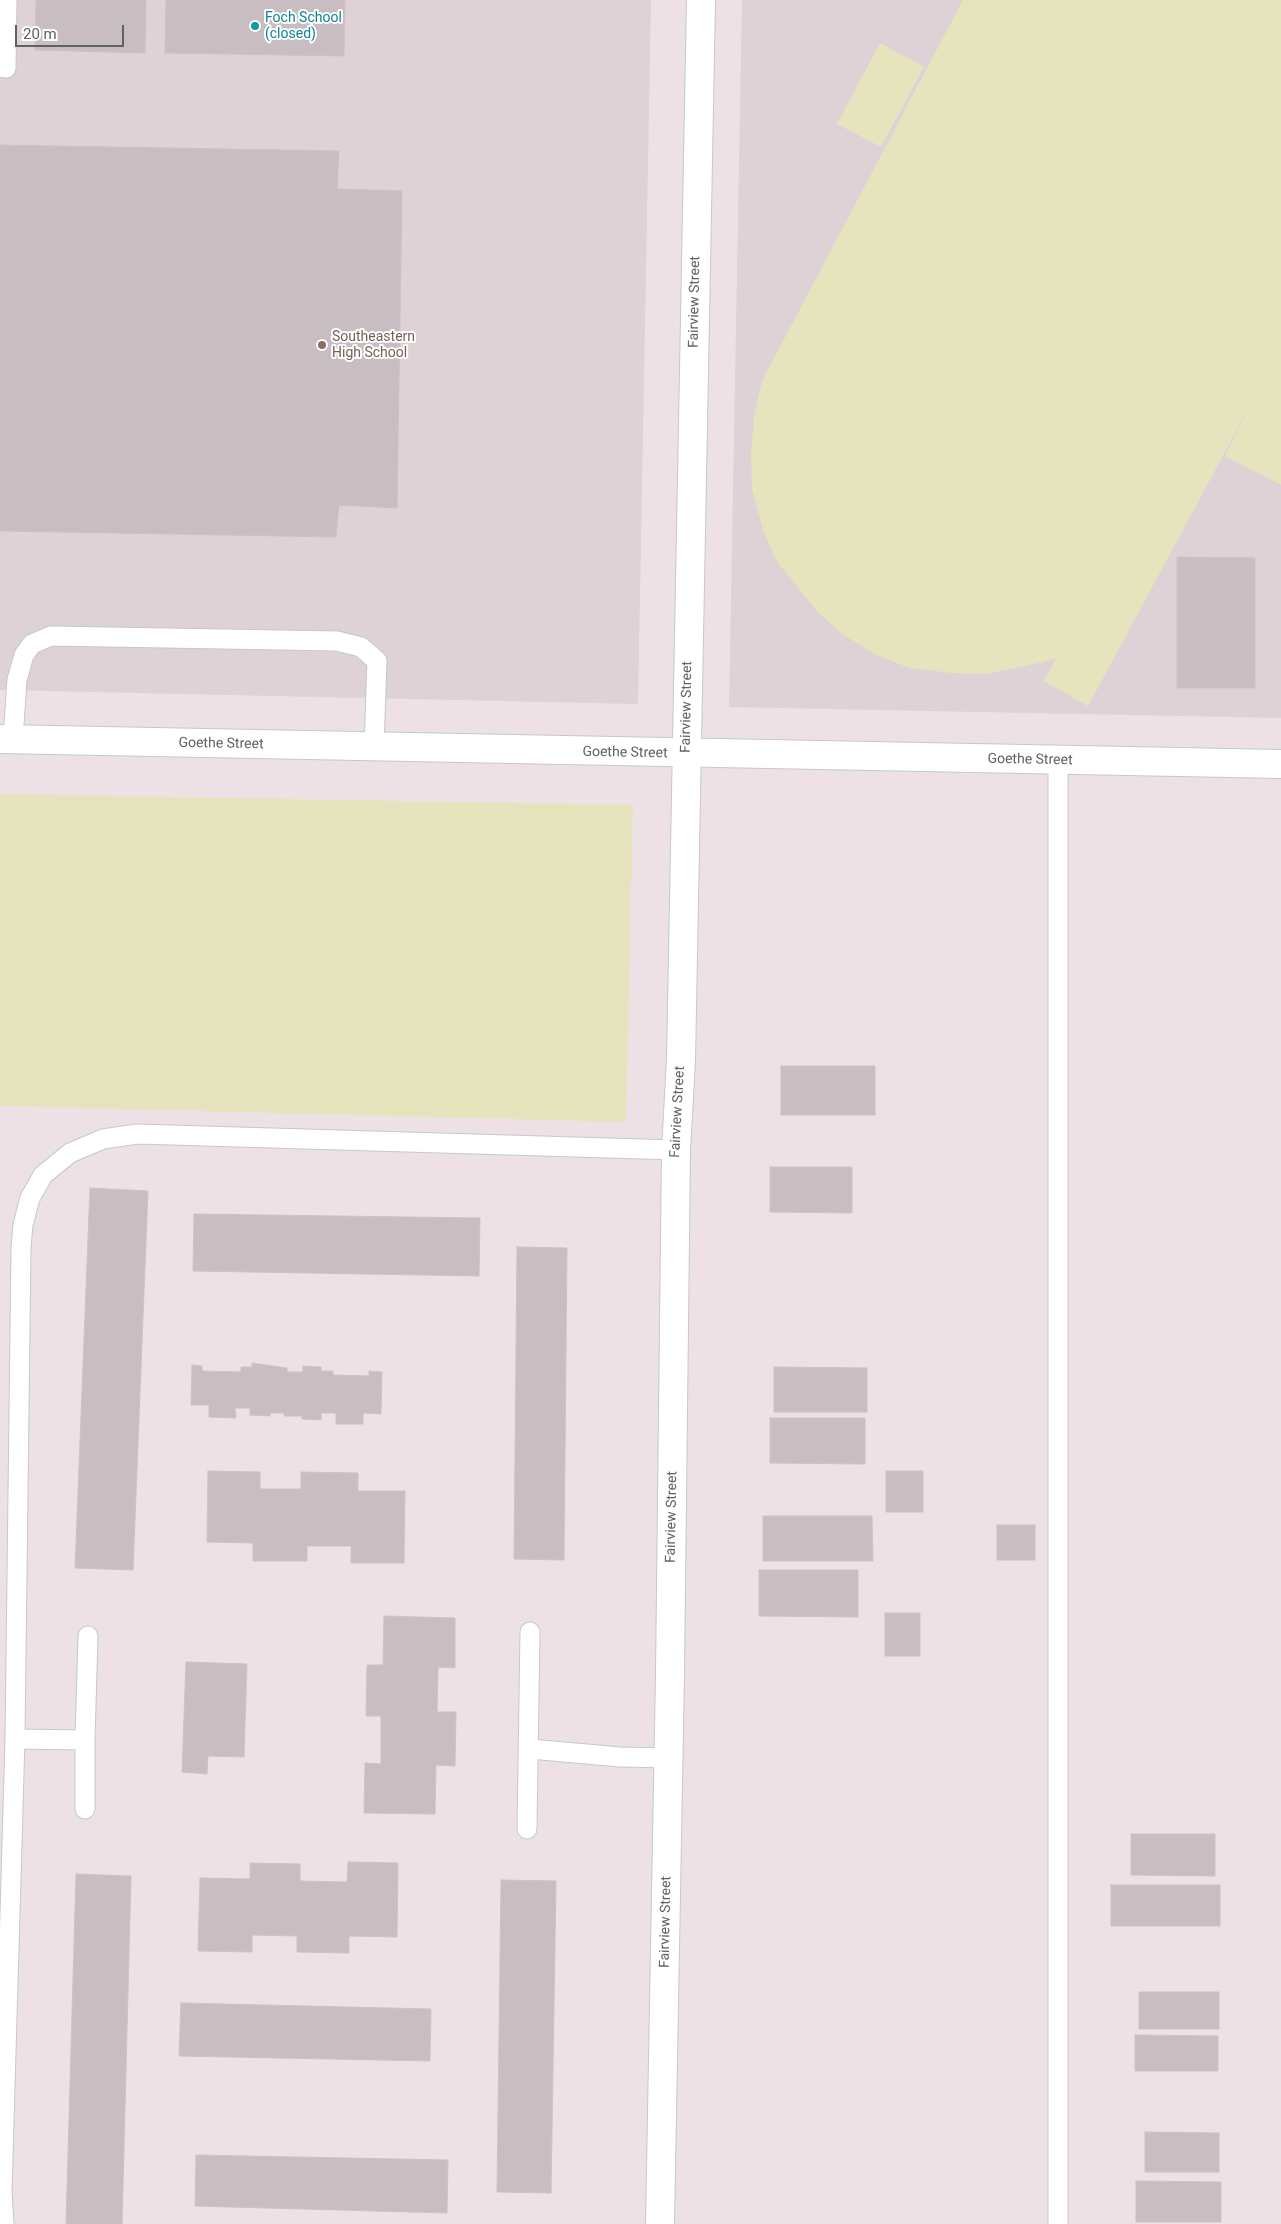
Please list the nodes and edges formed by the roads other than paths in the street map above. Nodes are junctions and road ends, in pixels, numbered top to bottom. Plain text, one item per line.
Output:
1 (7, 0) edge
2 (701, 0) edge
3 (0, 67) edge
4 (6, 739) edge
5 (374, 747) junction
6 (686, 754) junction
7 (1058, 760) junction
8 (1281, 764) edge
9 (676, 1150) junction
10 (530, 1632) dead end
11 (88, 1636) dead end
12 (15, 1740) junction
13 (85, 1740) junction
14 (530, 1749) junction
15 (668, 1758) junction
16 (85, 1809) dead end
17 (528, 1829) dead end
18 (4, 2224) edge
19 (660, 2224) edge
20 (1058, 2224) edge

1 - 3 lane
2 - 6 street, Fairview Street
4 - 5 street, Goethe Street
4 - 5 lane
5 - 6 street, Goethe Street
6 - 7 street, Goethe Street
6 - 9 street, Fairview Street
7 - 8 street, Goethe Street
7 - 20 lane
9 - 12 lane
9 - 15 street, Fairview Street
10 - 14 lane
11 - 13 lane
12 - 13 lane
12 - 18 lane
13 - 16 lane
14 - 15 lane
14 - 17 lane
15 - 19 street, Fairview Street

